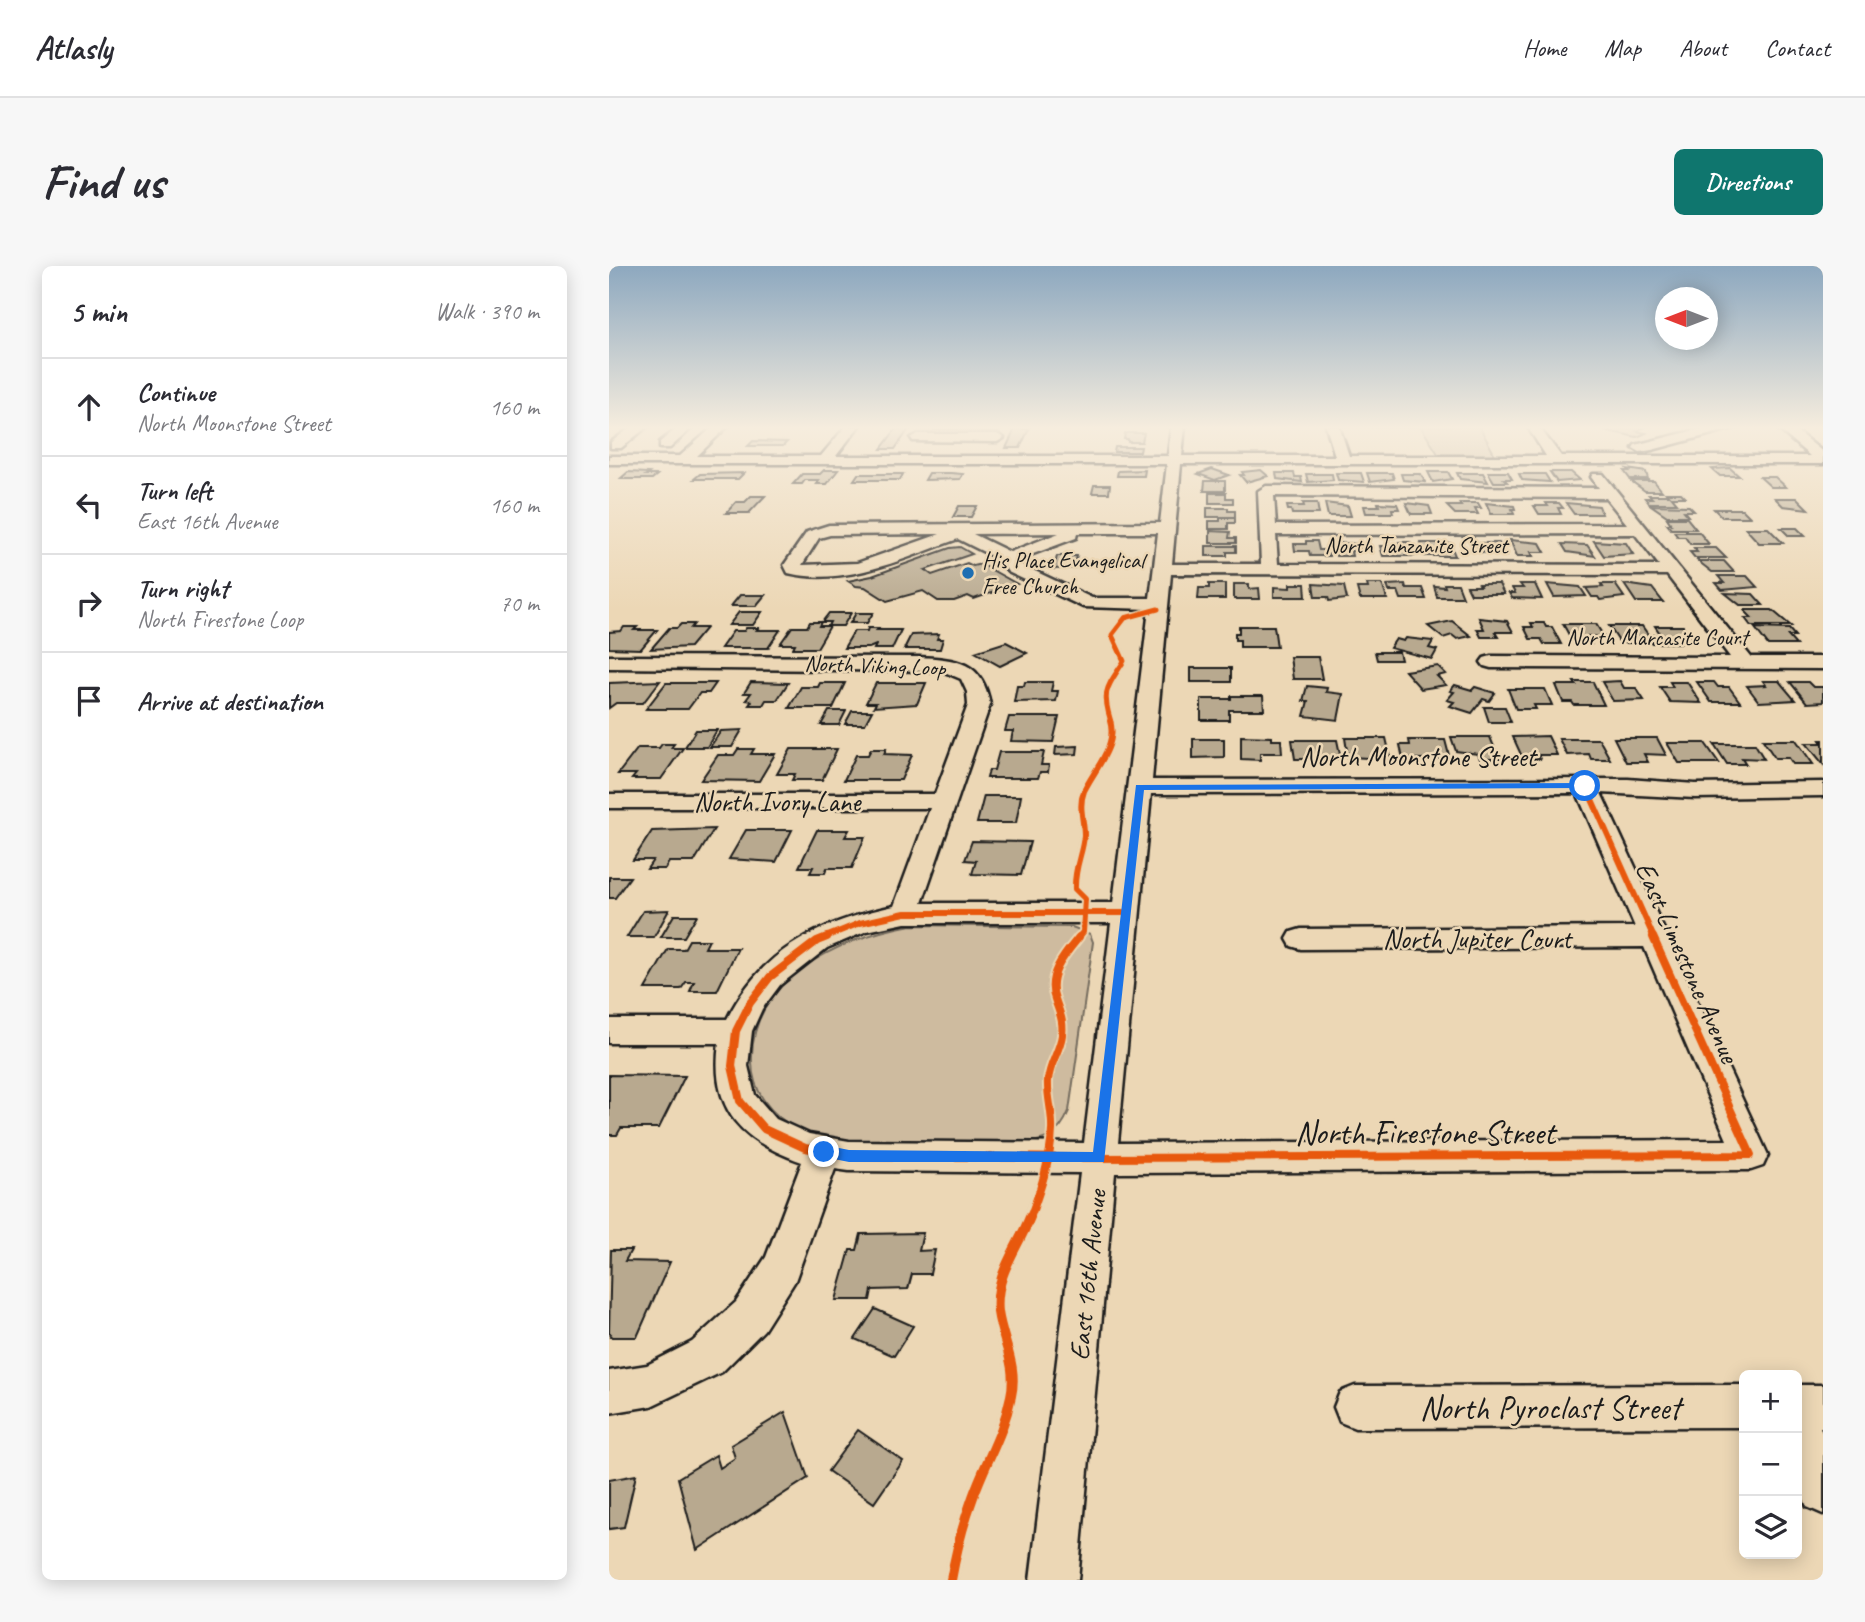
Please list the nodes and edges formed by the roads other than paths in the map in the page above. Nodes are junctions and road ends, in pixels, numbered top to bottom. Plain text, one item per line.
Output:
1 (1171, 487) edge
2 (1605, 487) edge
3 (1610, 493) junction
4 (1046, 528) junction
5 (1089, 528) junction
6 (1167, 528) junction
7 (1638, 529) junction
8 (854, 530) junction
9 (888, 530) junction
10 (1268, 530) junction
11 (965, 531) junction
12 (987, 548) junction
13 (1006, 556) junction
14 (866, 566) junction
15 (1163, 569) junction
16 (1270, 569) junction
17 (825, 570) junction
18 (1669, 570) junction
19 (1159, 604) junction
20 (609, 662) edge
21 (1491, 662) dead end
22 (1745, 662) junction
23 (1823, 663) edge
24 (1585, 786) junction
25 (1139, 787) junction
26 (1819, 794) edge
27 (609, 801) edge
28 (945, 801) junction
29 (905, 913) junction
30 (1126, 913) junction
31 (1653, 937) junction
32 (1301, 939) dead end
33 (609, 1031) edge
34 (736, 1031) junction
35 (824, 1152) junction
36 (1751, 1154) joint
37 (1099, 1158) junction
38 (609, 1392) edge
39 (1739, 1406) edge
40 (1802, 1406) edge
41 (1823, 1406) edge
42 (1355, 1407) dead end
43 (1800, 1433) edge
44 (1823, 1491) edge
45 (1054, 1580) edge

1 - 6 street, East 16th Avenue
2 - 3 street
3 - 7 street
3 - 10 street
4 - 5 street
4 - 11 street
4 - 12 street
5 - 6 street
5 - 13 street
6 - 15 street, East 16th Avenue
7 - 10 street
7 - 18 street
8 - 9 street
8 - 17 street
8 - 17 street
9 - 11 street
9 - 14 street
10 - 16 street
11 - 12 street
11 - 14 street
12 - 13 street
13 - 19 street
14 - 17 street
15 - 16 street, North Tanzanite Street
15 - 19 street, East 16th Avenue
16 - 18 street, North Tanzanite Street
18 - 22 street
19 - 25 street, East 16th Avenue
20 - 28 street, North Viking Loop
21 - 22 street, North Marcasite Court
22 - 23 street, North Marcasite Court
24 - 25 street, North Moonstone Street
24 - 26 street, North Moonstone Street
24 - 31 street, East Limestone Avenue
25 - 30 street, East 16th Avenue
27 - 28 street, North Ivory Lane
28 - 29 street, North Viking Loop
29 - 30 street
29 - 34 street
30 - 37 street, East 16th Avenue
31 - 32 street, North Jupiter Court
31 - 36 street, East Limestone Avenue
33 - 34 street
34 - 35 street, North Firestone Street
35 - 37 street, North Firestone Street
35 - 38 street
36 - 37 street, North Firestone Street
37 - 45 street, East 16th Avenue
39 - 42 street, North Pyroclast Street
40 - 41 street
43 - 44 street

